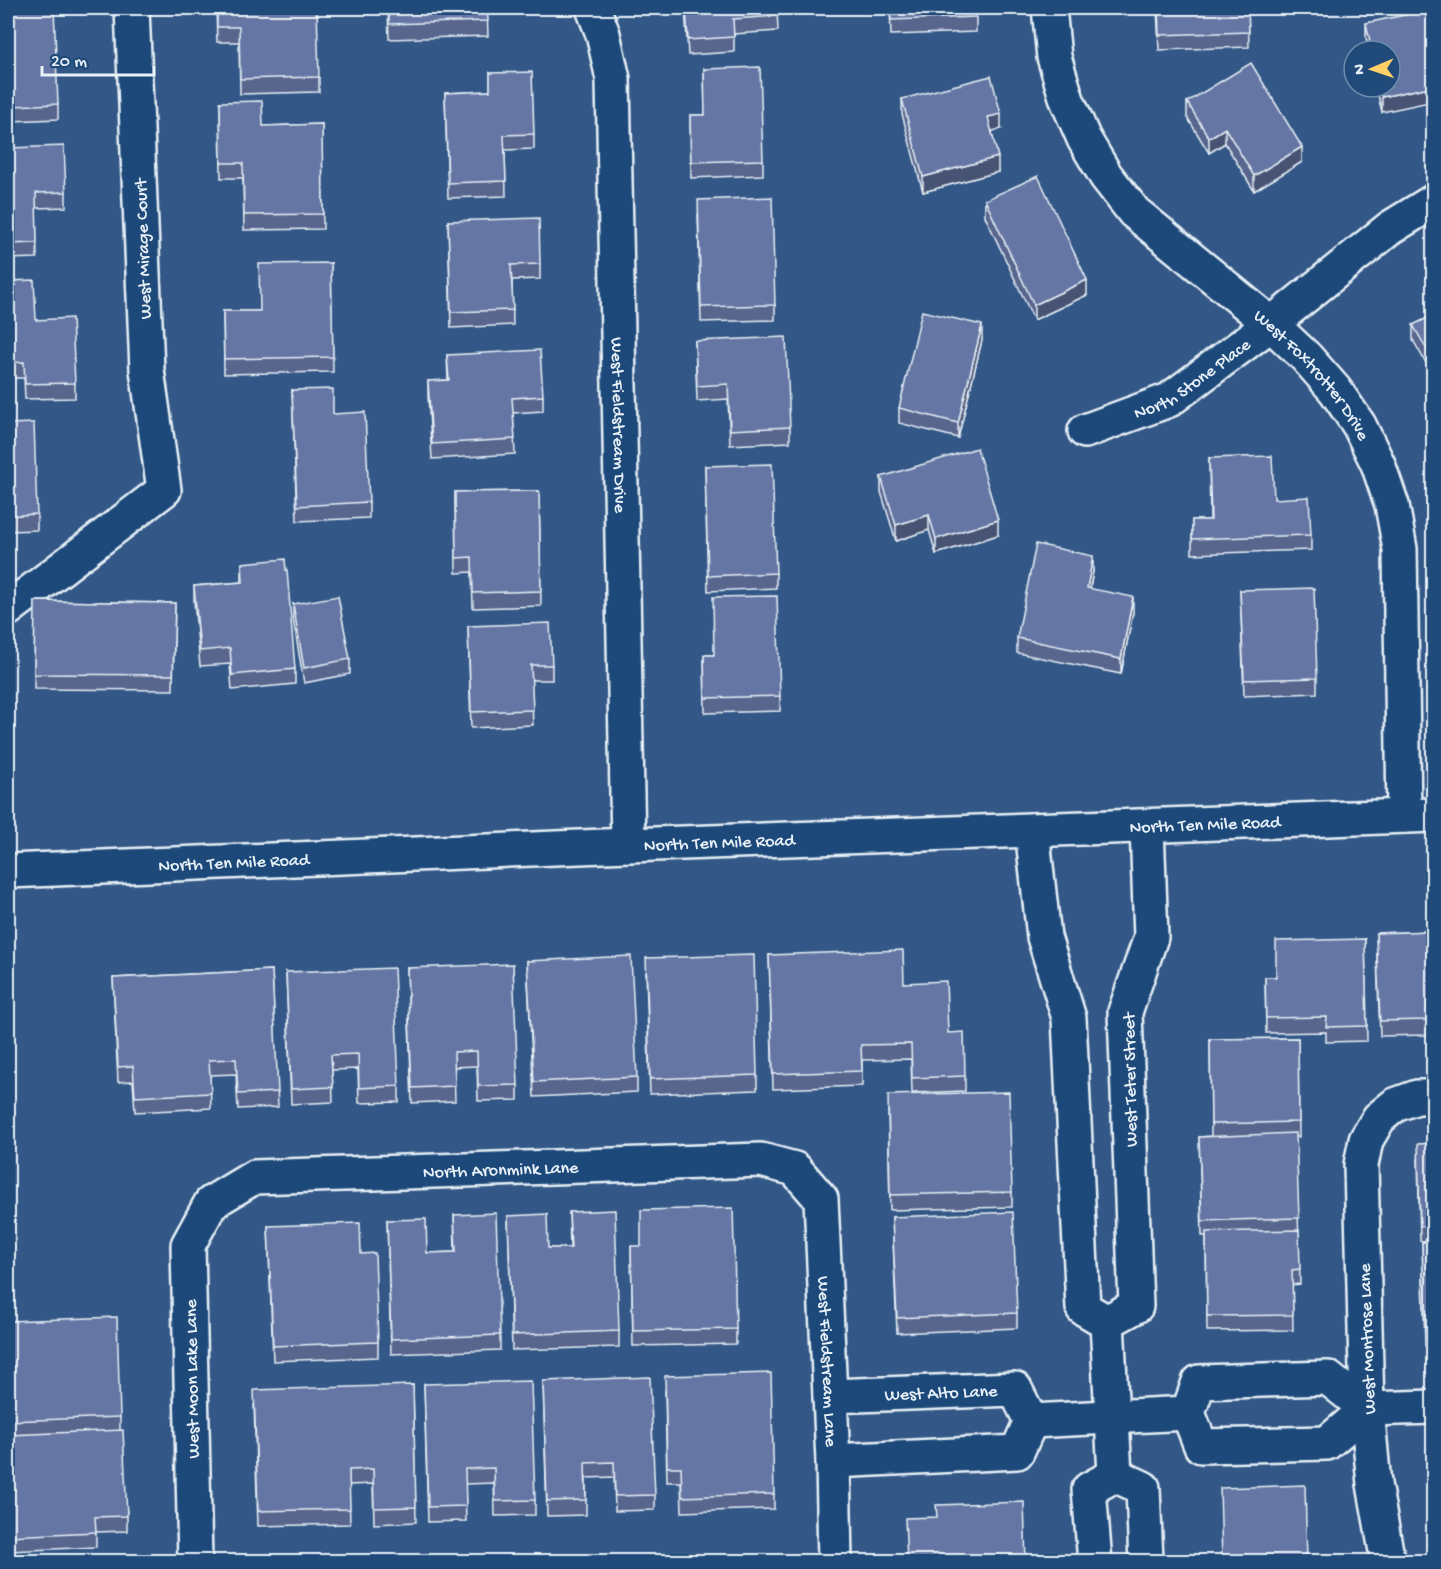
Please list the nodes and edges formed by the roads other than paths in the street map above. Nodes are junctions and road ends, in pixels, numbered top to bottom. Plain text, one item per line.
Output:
1 (132, 8) edge
2 (593, 8) edge
3 (1049, 8) edge
4 (1434, 201) edge
5 (1271, 324) junction
6 (1085, 431) dead end
7 (8, 609) edge
8 (1419, 816) edge
9 (1147, 826) junction
10 (1032, 830) junction
11 (628, 845) junction
12 (8, 871) edge
13 (1434, 1097) edge
14 (795, 1169) joint
15 (211, 1203) joint
16 (1107, 1322) junction
17 (830, 1396) junction
18 (1434, 1407) edge
19 (1367, 1409) junction
20 (1188, 1413) junction
21 (1112, 1417) junction
22 (1031, 1421) junction
23 (833, 1461) junction
24 (1115, 1475) junction
25 (195, 1562) edge
26 (835, 1562) edge
27 (1095, 1562) edge
28 (1146, 1562) edge
29 (1388, 1562) edge

1 - 7 street, West Mirage Court
2 - 11 street, West Fieldstream Drive
3 - 5 street, West Foxtrotter Drive
4 - 5 street, North Stone Place
5 - 6 street, North Stone Place
5 - 8 street, West Foxtrotter Drive
8 - 9 street, North Ten Mile Road
9 - 10 street, North Ten Mile Road
9 - 16 street, West Teter Street
10 - 11 street, North Ten Mile Road
10 - 16 street
11 - 12 street, North Ten Mile Road
13 - 19 street, West Montrose Lane
14 - 15 street, North Aronmink Lane
14 - 17 street, West Fieldstream Lane
15 - 25 street, West Moon Lake Lane
16 - 21 street
17 - 22 street, West Alto Lane
17 - 23 street, West Fieldstream Lane
18 - 19 street
19 - 20 street
19 - 20 street
19 - 29 street, West Montrose Lane
20 - 21 street
21 - 22 street
21 - 24 street
22 - 23 street
23 - 26 street, West Fieldstream Lane
24 - 27 street
24 - 28 street

